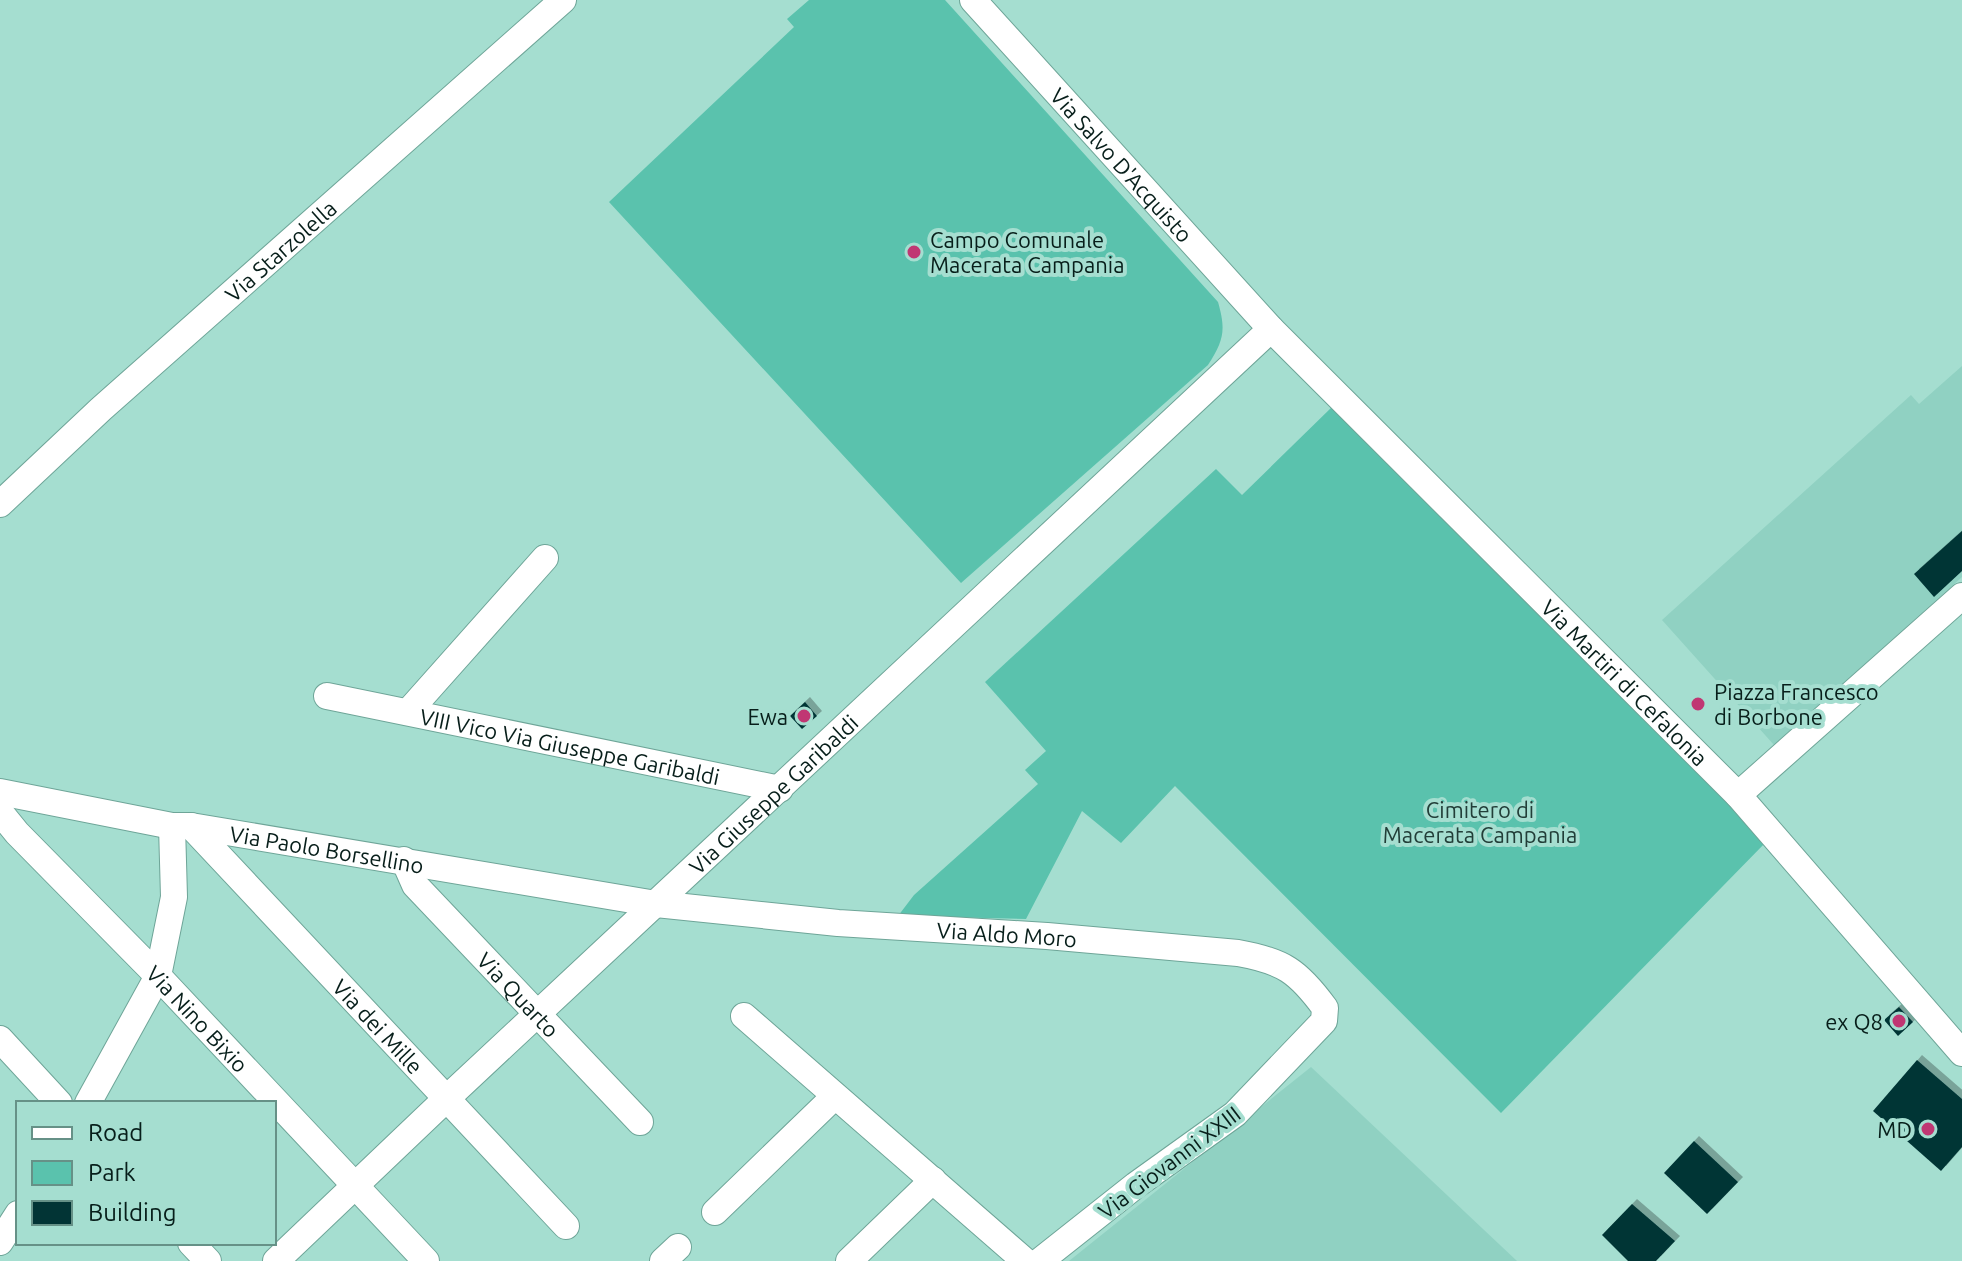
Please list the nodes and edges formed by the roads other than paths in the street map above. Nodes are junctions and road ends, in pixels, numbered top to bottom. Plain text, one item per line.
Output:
1 (563, 0) edge
2 (973, 0) edge
3 (1271, 329) junction
4 (0, 504) edge
5 (545, 558) dead end
6 (1962, 596) edge
7 (327, 696) dead end
8 (408, 712) junction
9 (780, 789) junction
10 (0, 792) edge
11 (1738, 795) junction
12 (0, 812) edge
13 (181, 826) junction
14 (404, 860) junction
15 (656, 904) junction
16 (158, 976) junction
17 (539, 1015) junction
18 (744, 1016) dead end
19 (1324, 1021) joint
20 (0, 1039) edge
21 (1962, 1053) edge
22 (835, 1096) junction
23 (445, 1100) junction
24 (57, 1101) edge
25 (89, 1101) edge
26 (276, 1101) edge
27 (276, 1101) edge
28 (640, 1122) dead end
29 (933, 1180) junction
30 (355, 1185) junction
31 (715, 1212) dead end
32 (16, 1217) edge
33 (566, 1226) dead end
34 (0, 1242) edge
35 (193, 1245) edge
36 (208, 1261) edge
37 (276, 1261) edge
38 (426, 1261) edge
39 (849, 1261) edge
40 (1025, 1261) edge
41 (1040, 1261) edge

1 - 4 street, Via Starzolella
2 - 3 street, Via Salvo D'Acquisto
3 - 9 street, Via Giuseppe Garibaldi
3 - 11 street, Via Martiri di Cefalonia
5 - 8 street, VIII Vico Via Giuseppe Garibaldi
6 - 11 street
7 - 8 street, VIII Vico Via Giuseppe Garibaldi
8 - 9 street, VIII Vico Via Giuseppe Garibaldi
9 - 15 street, Via Giuseppe Garibaldi
10 - 13 street, Via Paolo Borsellino
11 - 21 street, Via Martiri di Cefalonia
12 - 16 street, Via Nino Bixio
13 - 14 street, Via Paolo Borsellino
13 - 16 street
13 - 23 street, Via dei Mille
14 - 15 street, Via Paolo Borsellino
14 - 17 street, Via Quarto
15 - 17 street, Via Giuseppe Garibaldi
15 - 19 street, Via Aldo Moro
16 - 25 street
16 - 26 street, Via Nino Bixio
17 - 23 street, Via Giuseppe Garibaldi
17 - 28 street, Via Quarto
18 - 22 street
19 - 41 street, Via Giovanni XXIII
20 - 24 street
22 - 29 street
22 - 31 street
23 - 30 street, Via Giuseppe Garibaldi
23 - 33 street, Via dei Mille
27 - 30 street, Via Nino Bixio
29 - 39 street
29 - 40 street
30 - 37 street, Via Giuseppe Garibaldi
30 - 38 street, Via Nino Bixio
32 - 34 street
35 - 36 street

